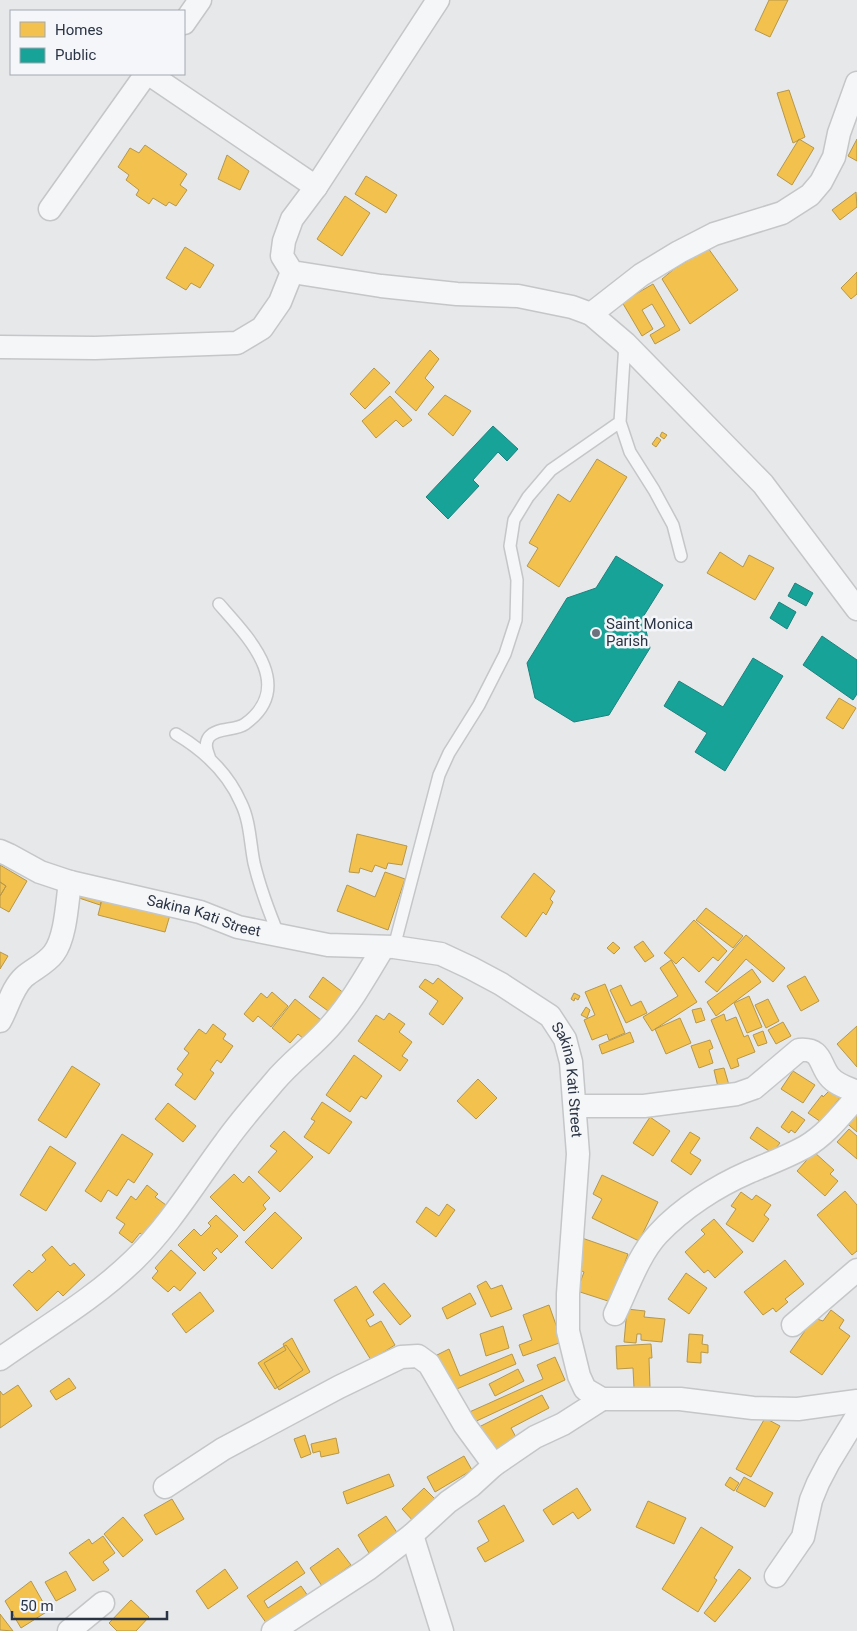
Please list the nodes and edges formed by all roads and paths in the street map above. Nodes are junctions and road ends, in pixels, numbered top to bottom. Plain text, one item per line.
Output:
1 (200, 0) edge
2 (438, 0) edge
3 (185, 22) edge
4 (147, 75) edge
5 (149, 75) edge
6 (857, 83) edge
7 (316, 187) junction
8 (50, 209) dead end
9 (292, 272) junction
10 (591, 314) junction
11 (624, 343) junction
12 (0, 347) edge
13 (620, 422) junction
14 (681, 556) dead end
15 (219, 604) dead end
16 (857, 609) edge
17 (176, 734) dead end
18 (210, 759) junction
19 (0, 851) edge
20 (70, 882) junction
21 (279, 936) junction
22 (388, 947) junction
23 (0, 1021) edge
24 (857, 1092) edge
25 (857, 1097) edge
26 (574, 1106) junction
27 (857, 1270) edge
28 (615, 1314) dead end
29 (793, 1325) dead end
30 (0, 1359) edge
31 (602, 1399) junction
32 (857, 1401) edge
33 (857, 1416) edge
34 (494, 1465) junction
35 (165, 1487) dead end
36 (412, 1535) junction
37 (776, 1576) dead end
38 (103, 1603) dead end
39 (69, 1631) edge
40 (273, 1631) edge
41 (442, 1631) edge

1 - 3 street
2 - 7 street
4 - 8 street
5 - 7 street
6 - 10 street
7 - 9 street
9 - 10 street
9 - 12 street
10 - 11 street
11 - 13 lane
11 - 16 street
13 - 14 lane
13 - 22 lane
15 - 18 lane
17 - 18 lane
18 - 21 lane
19 - 20 street, Sakina Kati Street
20 - 21 street, Sakina Kati Street
20 - 23 street
21 - 22 street, Sakina Kati Street
22 - 26 street, Sakina Kati Street
22 - 30 street
24 - 26 street
25 - 28 street
26 - 31 street, Sakina Kati Street
27 - 29 street
31 - 32 street
31 - 34 street
33 - 37 street
34 - 35 street
34 - 36 street
36 - 40 street
36 - 41 street
38 - 39 street

